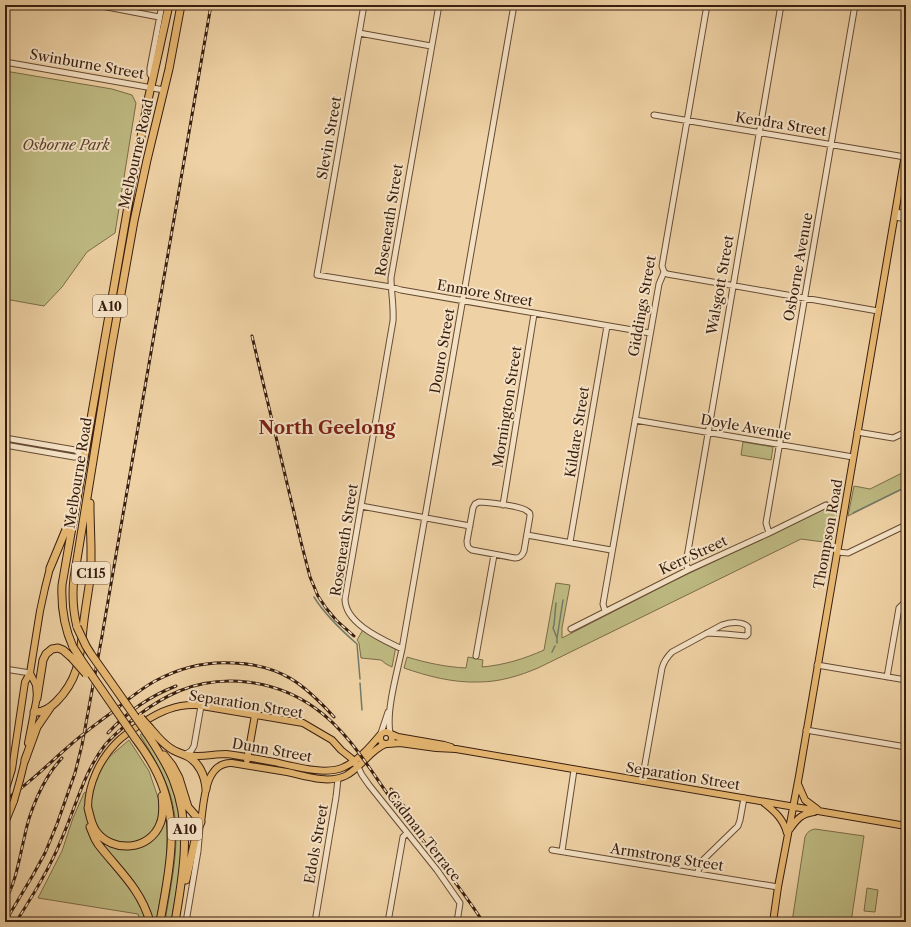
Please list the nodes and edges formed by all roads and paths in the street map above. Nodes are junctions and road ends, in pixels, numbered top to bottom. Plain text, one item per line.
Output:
1 (90, 5) edge
2 (162, 5) edge
3 (169, 5) edge
4 (182, 5) edge
5 (364, 5) edge
6 (439, 5) edge
7 (514, 5) edge
8 (707, 5) edge
9 (781, 5) edge
10 (855, 5) edge
11 (160, 17) junction
12 (359, 33) junction
13 (431, 46) junction
14 (5, 62) edge
15 (153, 79) junction
16 (151, 87) junction
17 (164, 90) junction
18 (654, 115) dead end
19 (687, 120) junction
20 (759, 132) junction
21 (831, 144) junction
22 (906, 149) edge
23 (905, 157) junction
24 (906, 214) edge
25 (895, 215) junction
26 (906, 219) edge
27 (664, 272) junction
28 (317, 275) joint
29 (732, 286) junction
30 (391, 287) junction
31 (805, 298) junction
32 (462, 301) junction
33 (878, 311) junction
34 (534, 314) junction
35 (607, 326) junction
36 (650, 333) junction
37 (635, 420) junction
38 (707, 432) junction
39 (857, 432) junction
40 (906, 432) edge
41 (5, 438) edge
42 (37, 444) junction
43 (5, 445) edge
44 (779, 445) junction
45 (36, 450) junction
46 (84, 456) junction
47 (853, 457) junction
48 (94, 458) junction
49 (91, 477) junction
50 (503, 505) junction
51 (826, 505) dead end
52 (361, 506) junction
53 (75, 508) junction
54 (425, 518) junction
55 (906, 525) edge
56 (470, 526) junction
57 (769, 533) junction
58 (527, 535) junction
59 (570, 542) junction
60 (612, 550) junction
61 (837, 552) junction
62 (494, 555) junction
63 (50, 568) joint
64 (688, 570) junction
65 (906, 601) edge
66 (605, 611) junction
67 (571, 629) dead end
68 (707, 633) junction
69 (402, 649) junction
70 (476, 656) dead end
71 (818, 665) junction
72 (5, 669) edge
73 (30, 673) junction
74 (887, 677) junction
75 (906, 680) edge
76 (104, 693) junction
77 (37, 698) junction
78 (392, 700) junction
79 (53, 705) junction
80 (201, 706) junction
81 (21, 710) junction
82 (34, 712) junction
83 (255, 715) junction
84 (148, 730) junction
85 (806, 730) junction
86 (381, 734) junction
87 (391, 734) junction
88 (152, 742) junction
89 (387, 744) junction
90 (906, 747) edge
91 (456, 749) junction
92 (185, 755) junction
93 (248, 757) junction
94 (25, 760) junction
95 (354, 761) junction
96 (246, 766) junction
97 (358, 767) junction
98 (335, 770) junction
99 (574, 770) junction
100 (158, 774) junction
101 (338, 779) junction
102 (642, 781) junction
103 (797, 783) junction
104 (206, 789) junction
105 (5, 792) edge
106 (744, 798) junction
107 (762, 801) junction
108 (793, 806) junction
109 (88, 808) junction
110 (821, 811) junction
111 (201, 822) junction
112 (5, 823) edge
113 (906, 826) edge
114 (407, 833) junction
115 (788, 834) junction
116 (552, 850) dead end
117 (562, 852) junction
118 (697, 874) junction
119 (778, 887) junction
120 (179, 901) junction
121 (150, 922) edge
122 (160, 922) edge
123 (175, 922) edge
124 (186, 922) edge
125 (315, 922) edge
126 (388, 922) edge
127 (457, 922) edge
128 (774, 922) edge

1 - 11 street
2 - 11 street
3 - 15 highway, Melbourne Road / A10
4 - 17 highway, Melbourne Road / A10
5 - 12 street, Slevin Street
6 - 13 street, Roseneath Street
7 - 32 street, Douro Street
8 - 19 street, Giddings Street
9 - 20 street, Walsgott Street
10 - 21 street, Osborne Avenue
11 - 15 street
12 - 13 street
12 - 28 street, Slevin Street
13 - 30 street, Roseneath Street
14 - 16 street, Swinburne Street
15 - 16 highway, Melbourne Road / A10
16 - 17 street, Swinburne Street
16 - 46 highway, Melbourne Road / A10
17 - 48 highway, Melbourne Road / A10
18 - 19 street, Kendra Street
19 - 20 street, Kendra Street
19 - 27 street, Giddings Street
20 - 21 street, Kendra Street
20 - 29 street, Walsgott Street
21 - 23 street, Kendra Street
21 - 31 street, Osborne Avenue
22 - 23 main road, Thompson Road
23 - 25 main road, Thompson Road
24 - 25 street
25 - 26 street
25 - 33 main road, Thompson Road
27 - 29 street
27 - 36 street, Giddings Street
28 - 30 street, Enmore Street
29 - 31 street
29 - 38 street, Walsgott Street
30 - 32 street, Enmore Street
30 - 52 street, Roseneath Street
31 - 33 street
31 - 44 street, Osborne Avenue
32 - 34 street, Enmore Street
32 - 54 street, Douro Street
33 - 39 main road, Thompson Road
34 - 35 street, Enmore Street
34 - 50 street, Mornington Street
35 - 36 street, Enmore Street
35 - 59 street, Kildare Street
36 - 37 street, Giddings Street
37 - 38 street, Doyle Avenue
37 - 60 street, Giddings Street
38 - 44 street, Doyle Avenue
38 - 64 street, Walsgott Street
39 - 40 street
39 - 47 main road, Thompson Road
41 - 42 street
42 - 45 street
42 - 46 street
43 - 45 street
44 - 47 street, Doyle Avenue
44 - 57 street, Osborne Avenue
45 - 46 street
46 - 48 highway
46 - 53 highway, Melbourne Road / A10
47 - 61 main road, Thompson Road
48 - 49 highway, Melbourne Road / A10
49 - 79 highway, C115
49 - 84 highway, Melbourne Road / A10, bridge
50 - 56 street
50 - 58 street
51 - 57 street, Kerr Street
52 - 54 street
52 - 69 street, Roseneath Street
53 - 63 highway, C115
53 - 76 highway, Melbourne Road / A10, bridge
54 - 56 street
54 - 69 street, Douro Street
55 - 61 street
56 - 62 street
57 - 64 street, Kerr Street
58 - 59 street
58 - 62 street
59 - 60 street
60 - 66 street, Giddings Street
61 - 71 main road, Thompson Road
62 - 70 street
63 - 73 main road, C115
64 - 66 street, Kerr Street
65 - 74 street
66 - 67 street, Kerr Street
68 - 68 street
68 - 102 street
69 - 78 street, Douro Street
71 - 74 street
71 - 85 main road, Thompson Road
72 - 73 street
73 - 77 main road
73 - 81 main road, C115
74 - 75 street
76 - 77 highway, C115, bridge
76 - 100 highway, Melbourne Road / A10, bridge
77 - 82 main road, C115
78 - 86 street, Douro Street
78 - 87 street, Douro Street
79 - 82 highway
79 - 94 highway, C115
80 - 83 main road, Separation Street
80 - 92 street
80 - 109 main road, Separation Street
81 - 82 main road
81 - 105 main road, C115
82 - 94 main road, C115
83 - 93 main road
83 - 95 main road, Separation Street
84 - 88 highway, A10
84 - 92 highway
85 - 90 street
85 - 103 main road, Thompson Road
86 - 87 main road
86 - 89 main road
86 - 95 main road
87 - 89 main road
87 - 91 main road, Separation Street
88 - 111 highway
88 - 120 highway, A10
89 - 91 main road, Separation Street
89 - 97 main road
91 - 99 main road, Separation Street
92 - 93 main road, Dunn Street
92 - 104 highway
93 - 96 main road
93 - 98 main road, Dunn Street
94 - 112 main road, C115, bridge
95 - 97 main road
95 - 98 main road, Dunn Street
96 - 101 main road, Dunn Street
96 - 104 main road, Dunn Street
97 - 101 main road
97 - 114 street, Cadman Terrace
98 - 101 main road, Edols Street
99 - 102 main road, Separation Street
99 - 117 street
100 - 109 highway
100 - 122 highway, Melbourne Road / A10
101 - 125 street, Edols Street
102 - 106 main road, Separation Street
103 - 108 main road, Thompson Road
103 - 110 main road
104 - 111 main road, Dunn Street
106 - 107 main road, Separation Street
106 - 118 street
107 - 108 main road, Separation Street
107 - 115 main road
108 - 110 main road, Separation Street
108 - 115 main road, Thompson Road
109 - 121 highway
110 - 113 main road, Separation Street
110 - 115 main road
111 - 120 highway
111 - 124 street
114 - 126 street
114 - 127 street, Cadman Terrace
115 - 119 main road, Thompson Road
116 - 117 street, Armstrong Street
117 - 118 street, Armstrong Street
118 - 119 street, Armstrong Street
119 - 128 main road, Thompson Road
120 - 123 highway, A10

